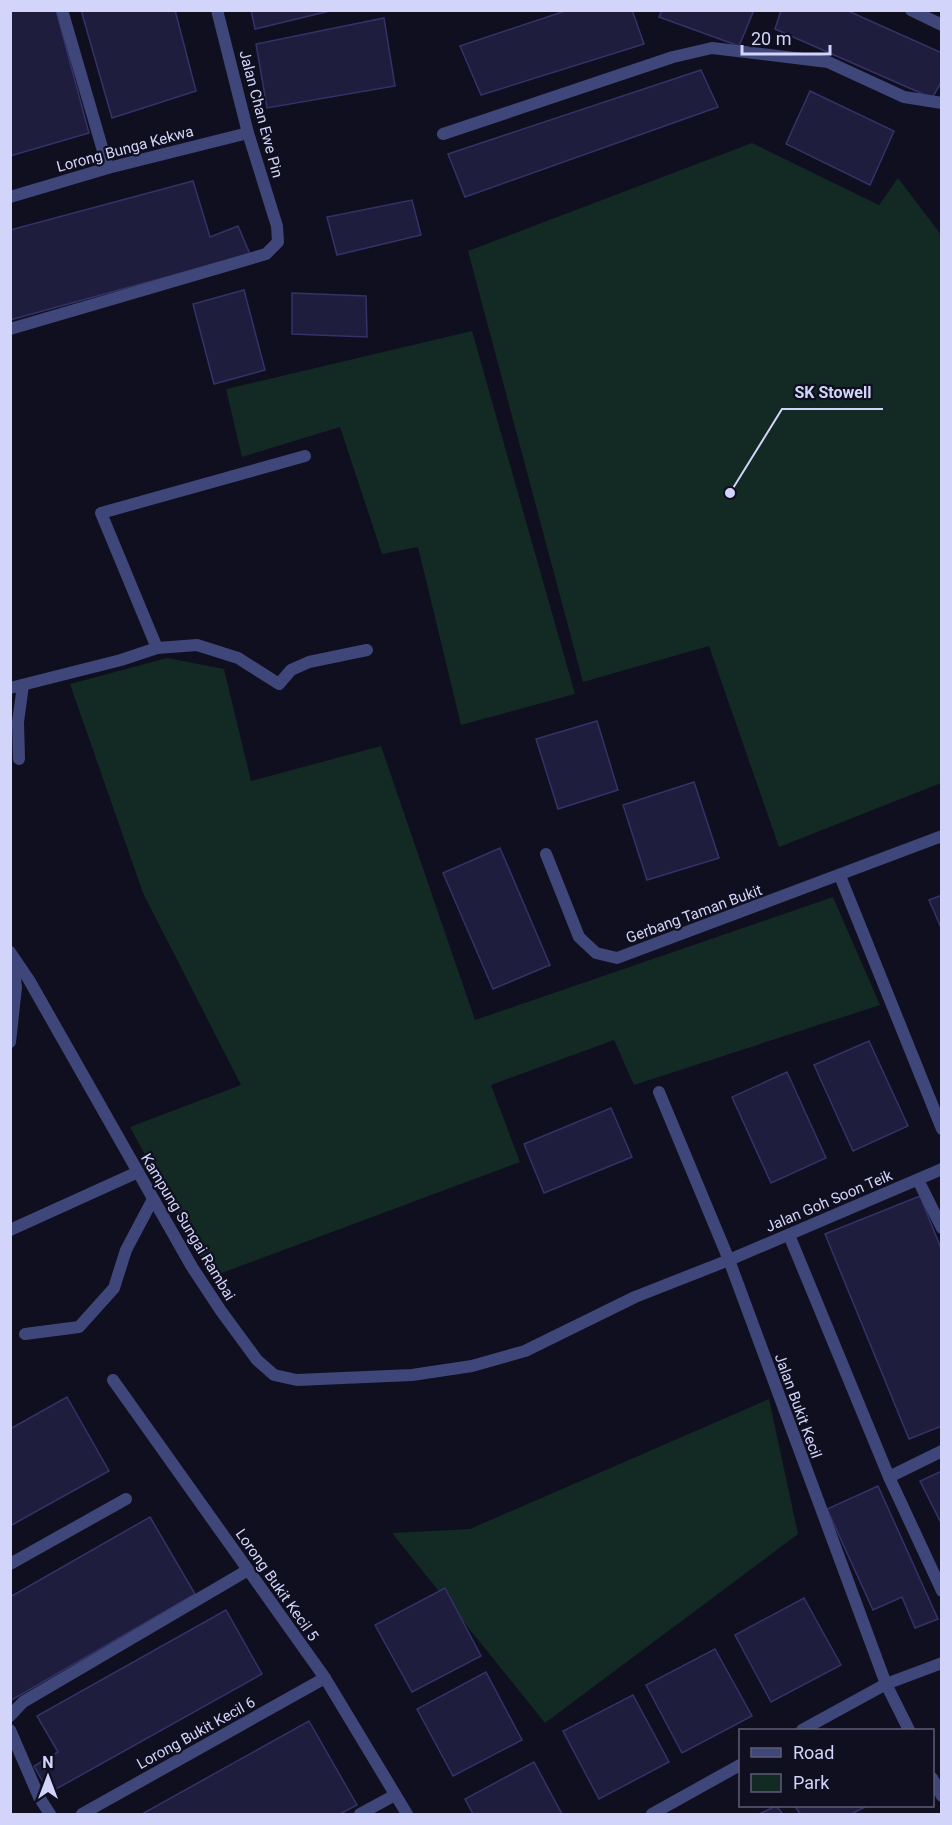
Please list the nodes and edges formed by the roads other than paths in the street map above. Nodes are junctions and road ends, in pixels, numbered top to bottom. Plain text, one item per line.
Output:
1 (62, 10) edge
2 (217, 10) edge
3 (911, 10) edge
4 (942, 25) edge
5 (942, 103) edge
6 (248, 132) junction
7 (443, 134) dead end
8 (108, 168) junction
9 (10, 197) edge
10 (10, 329) edge
11 (305, 456) dead end
12 (157, 648) junction
13 (367, 650) dead end
14 (17, 686) edge
15 (20, 759) dead end
16 (942, 836) edge
17 (546, 854) dead end
18 (840, 876) junction
19 (11, 954) edge
20 (10, 1042) edge
21 (659, 1092) dead end
22 (942, 1129) edge
23 (942, 1170) edge
24 (138, 1172) junction
25 (918, 1180) junction
26 (153, 1199) junction
27 (942, 1228) edge
28 (10, 1230) edge
29 (789, 1235) junction
30 (729, 1260) junction
31 (25, 1334) dead end
32 (113, 1380) dead end
33 (942, 1452) edge
34 (889, 1477) junction
35 (126, 1499) dead end
36 (10, 1564) edge
37 (248, 1570) junction
38 (938, 1576) edge
39 (942, 1591) edge
40 (942, 1663) edge
41 (325, 1678) junction
42 (885, 1684) junction
43 (10, 1716) edge
44 (806, 1729) edge
45 (908, 1729) edge
46 (10, 1730) edge
47 (739, 1766) edge
48 (934, 1780) edge
49 (395, 1795) junction
50 (942, 1796) edge
51 (50, 1815) edge
52 (82, 1815) edge
53 (360, 1815) edge
54 (407, 1815) edge
55 (652, 1815) edge

1 - 8 street
2 - 6 street, Jalan Chan Ewe Pin
3 - 4 street
5 - 7 street
6 - 8 street, Lorong Bunga Kekwa
6 - 10 street, Jalan Chan Ewe Pin
8 - 9 street, Lorong Bunga Kekwa
11 - 12 street
12 - 13 street
12 - 14 street
14 - 15 street
16 - 18 street, Gerbang Taman Bukit
17 - 18 street, Gerbang Taman Bukit
18 - 22 street
19 - 20 street
19 - 24 street, Kampung Sungai Rambai
21 - 30 street, Jalan Bukit Kecil
23 - 25 street, Jalan Goh Soon Teik
24 - 26 street, Kampung Sungai Rambai
24 - 28 street
25 - 27 street
25 - 29 street, Jalan Goh Soon Teik
26 - 30 street, Kampung Sungai Rambai
26 - 31 street
29 - 30 street, Jalan Goh Soon Teik
29 - 34 street
30 - 42 street, Jalan Bukit Kecil
32 - 37 street, Lorong Bukit Kecil 5
33 - 34 street
34 - 38 street
35 - 36 street
37 - 41 street, Lorong Bukit Kecil 5
37 - 43 street
38 - 39 street
40 - 42 street
41 - 49 street, Lorong Bukit Kecil 5
41 - 52 street, Lorong Bukit Kecil 6
42 - 44 street
42 - 45 street, Jalan Bukit Kecil
46 - 51 street
47 - 55 street
48 - 50 street
49 - 53 street
49 - 54 street, Lorong Bukit Kecil 5

